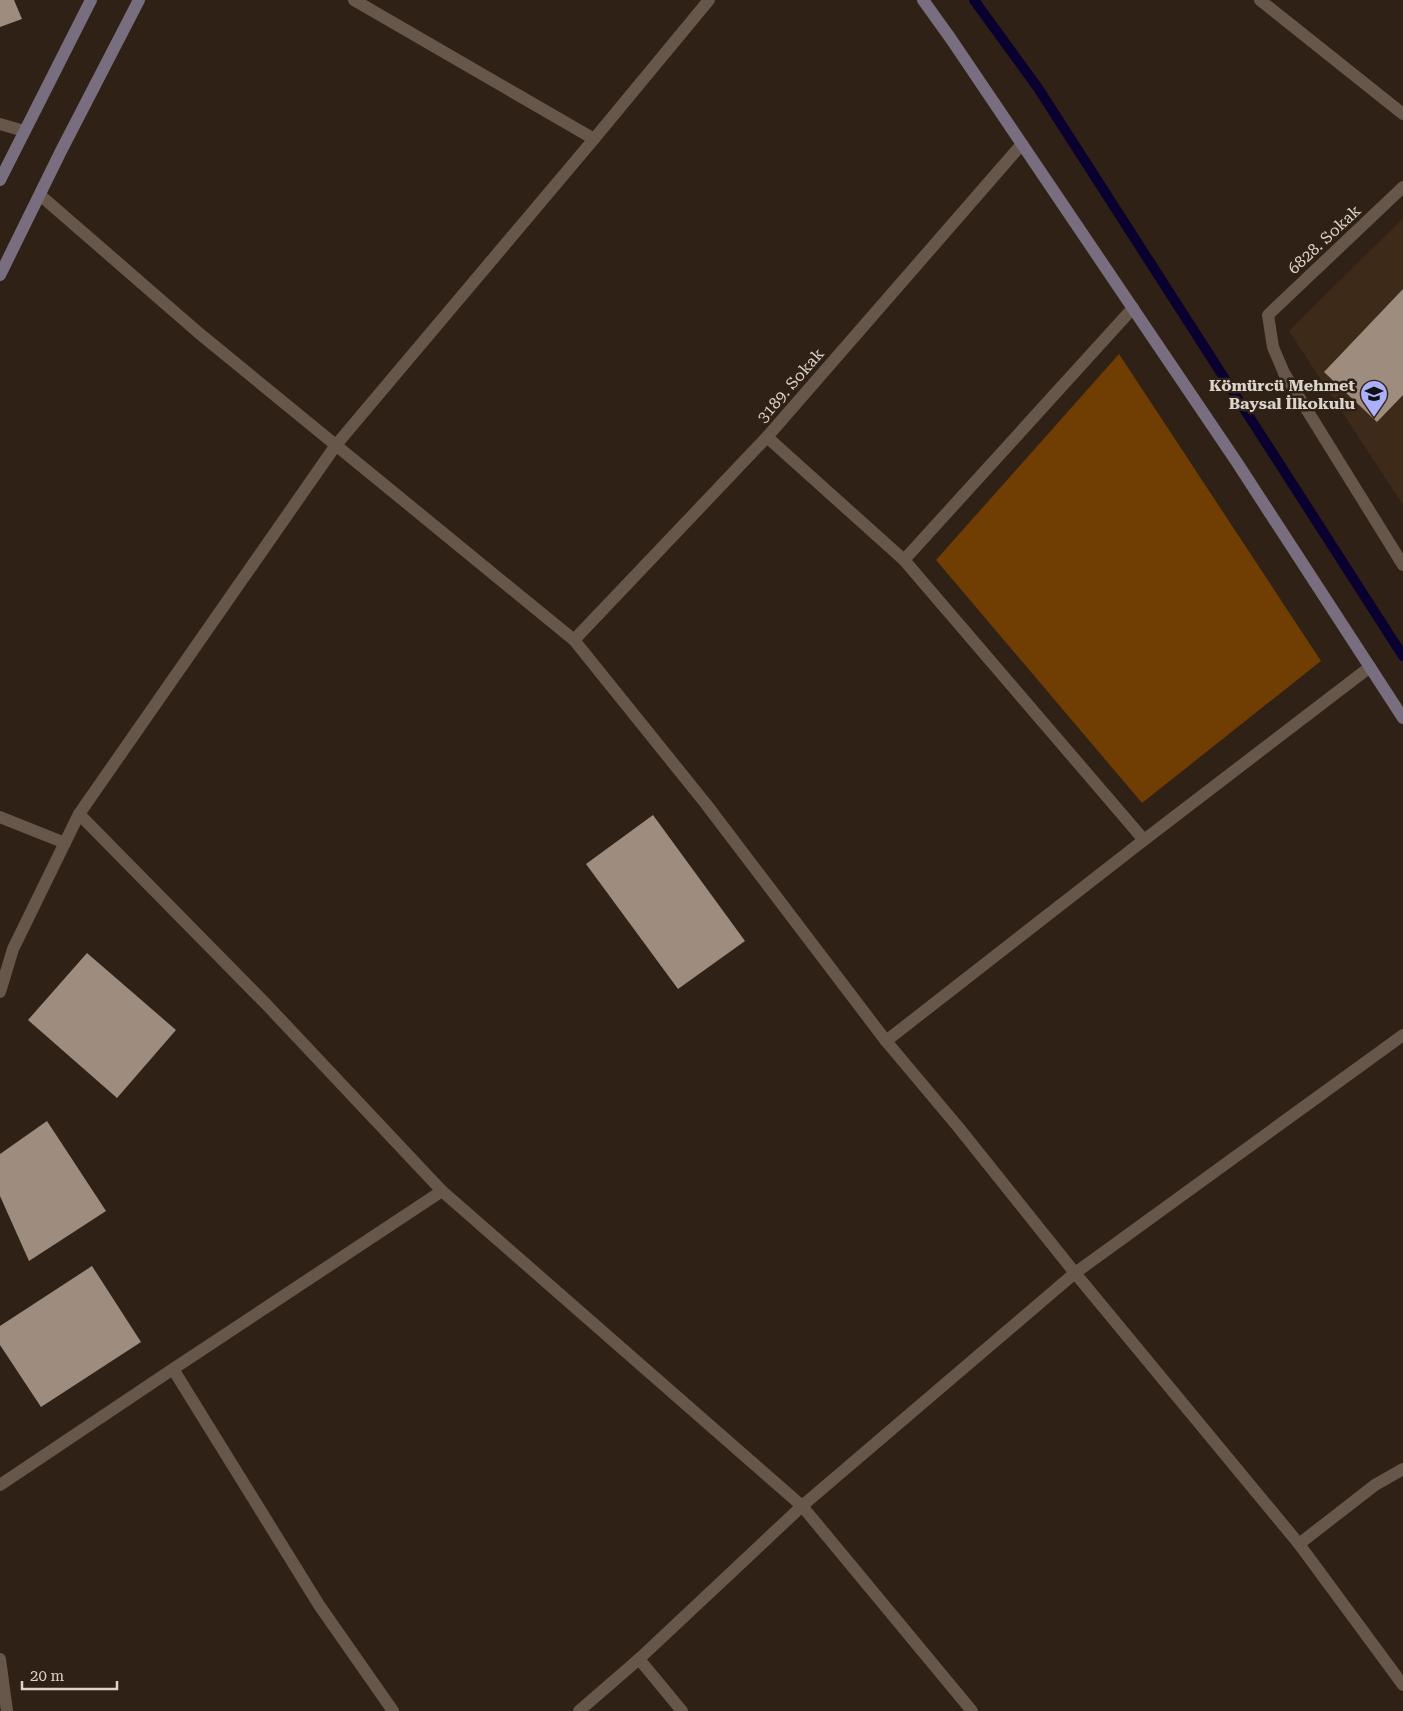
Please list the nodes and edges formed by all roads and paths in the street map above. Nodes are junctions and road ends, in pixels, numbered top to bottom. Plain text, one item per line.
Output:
1 (91, 0) edge
2 (139, 0) edge
3 (354, 0) edge
4 (709, 0) edge
5 (923, 0) edge
6 (1260, 0) edge
7 (1403, 114) edge
8 (0, 124) edge
9 (24, 131) junction
10 (594, 139) junction
11 (1022, 144) junction
12 (0, 180) edge
13 (1403, 187) edge
14 (40, 195) junction
15 (0, 276) edge
16 (1133, 308) junction
17 (767, 437) junction
18 (336, 445) junction
19 (904, 560) junction
20 (1403, 565) edge
21 (574, 640) junction
22 (1370, 667) junction
23 (1403, 718) edge
24 (79, 814) junction
25 (0, 817) edge
26 (1144, 840) junction
27 (65, 843) junction
28 (0, 992) edge
29 (1403, 1035) edge
30 (886, 1041) junction
31 (442, 1191) junction
32 (1075, 1273) junction
33 (173, 1370) junction
34 (1403, 1469) edge
35 (0, 1485) edge
36 (802, 1506) junction
37 (1299, 1544) junction
38 (0, 1659) edge
39 (639, 1659) junction
40 (1403, 1684) edge
41 (7, 1711) edge
42 (393, 1711) edge
43 (579, 1711) edge
44 (682, 1711) edge
45 (972, 1711) edge

1 - 9 street
2 - 14 street
3 - 10 street
4 - 10 street
5 - 11 street
6 - 7 street
8 - 9 street
9 - 12 street
10 - 18 street
11 - 16 street
11 - 17 street, 3189. Sokak
13 - 20 street, 6828. Sokak
14 - 15 street
14 - 18 street
16 - 19 street
16 - 22 street
17 - 19 street
17 - 21 street, 3189. Sokak
18 - 21 street
18 - 24 street
19 - 26 street
21 - 30 street
22 - 23 street
22 - 26 street
24 - 27 street
24 - 31 street
25 - 27 street
26 - 30 street
27 - 28 street
29 - 32 street
30 - 32 street
31 - 33 street
31 - 36 street
32 - 36 street
32 - 37 street
33 - 35 street
33 - 42 street
34 - 37 street
36 - 39 street
36 - 45 street
37 - 40 street
38 - 41 street
39 - 43 street
39 - 44 street

